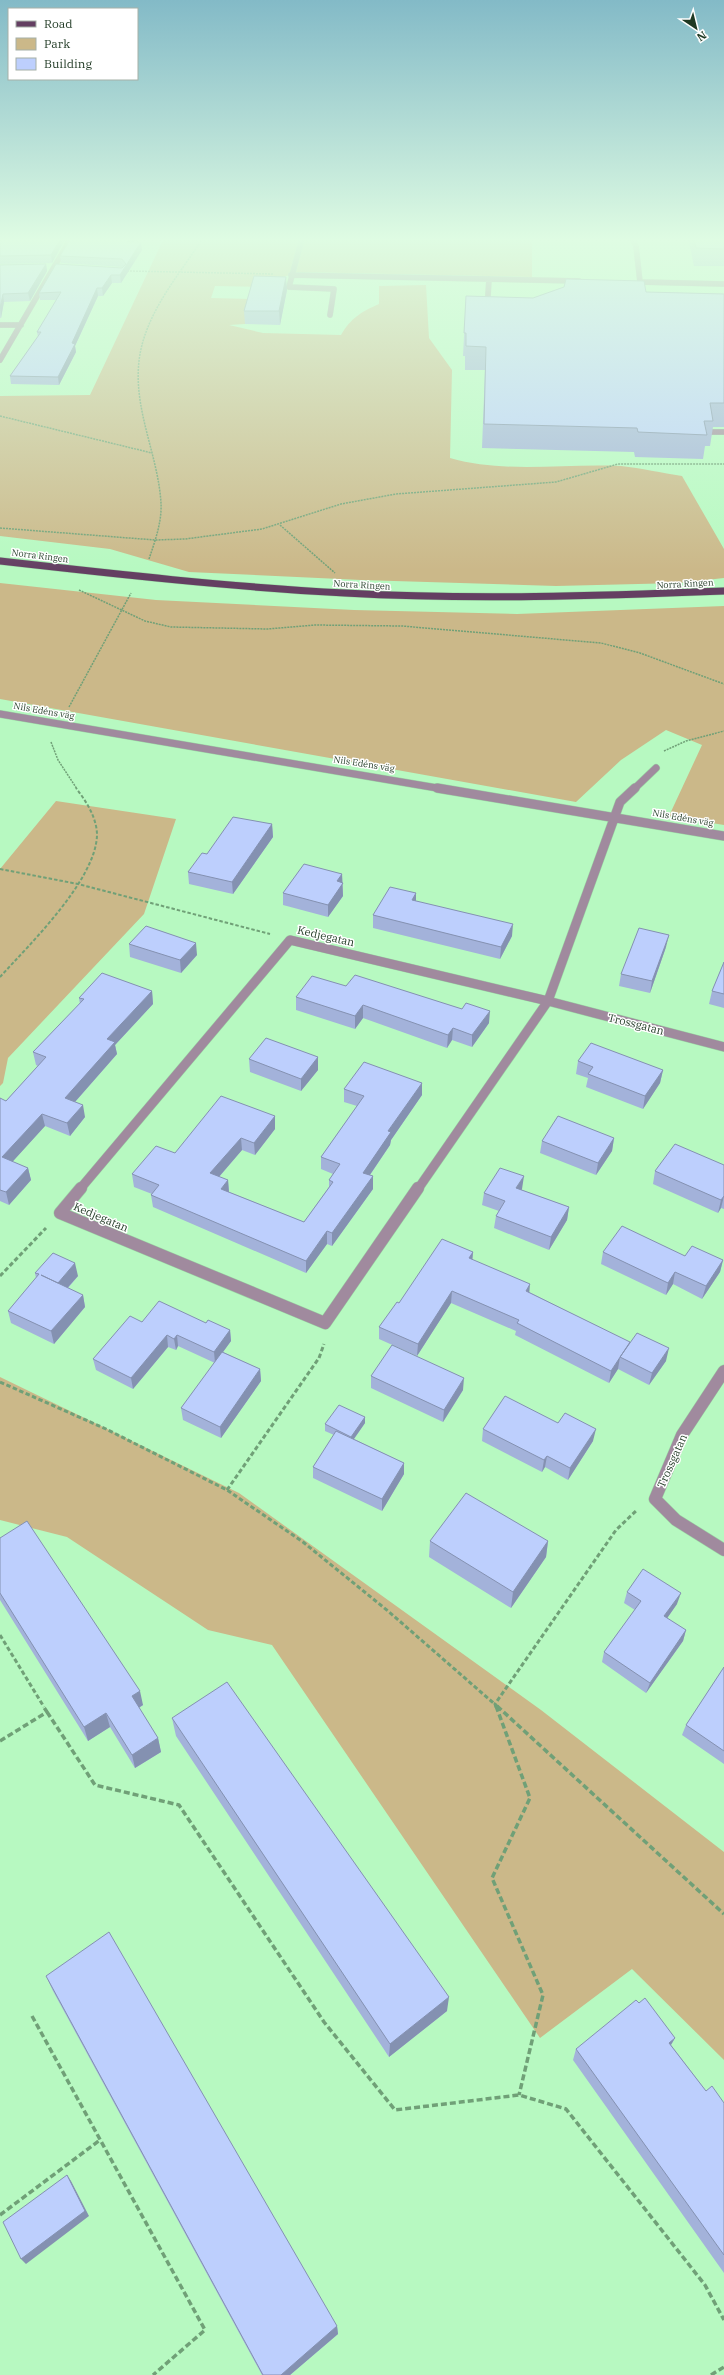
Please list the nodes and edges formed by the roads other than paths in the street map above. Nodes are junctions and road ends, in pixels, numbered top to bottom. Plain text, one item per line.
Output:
1 (7, 349) edge
2 (0, 360) edge
3 (712, 432) edge
4 (724, 432) edge
5 (0, 561) edge
6 (724, 591) edge
7 (0, 714) edge
8 (656, 768) road end
9 (614, 817) junction
10 (724, 836) edge
11 (548, 1001) junction
12 (724, 1047) edge
13 (724, 1371) edge
14 (724, 1550) edge

1 - 2 street
3 - 4 street
5 - 6 main road, Norra Ringen
7 - 9 street, Nils Edéns väg
8 - 9 street
9 - 10 street, Nils Edéns väg
9 - 11 street
11 - 11 street, Kedjegatan
11 - 12 street, Trossgatan
13 - 14 street, Trossgatan

